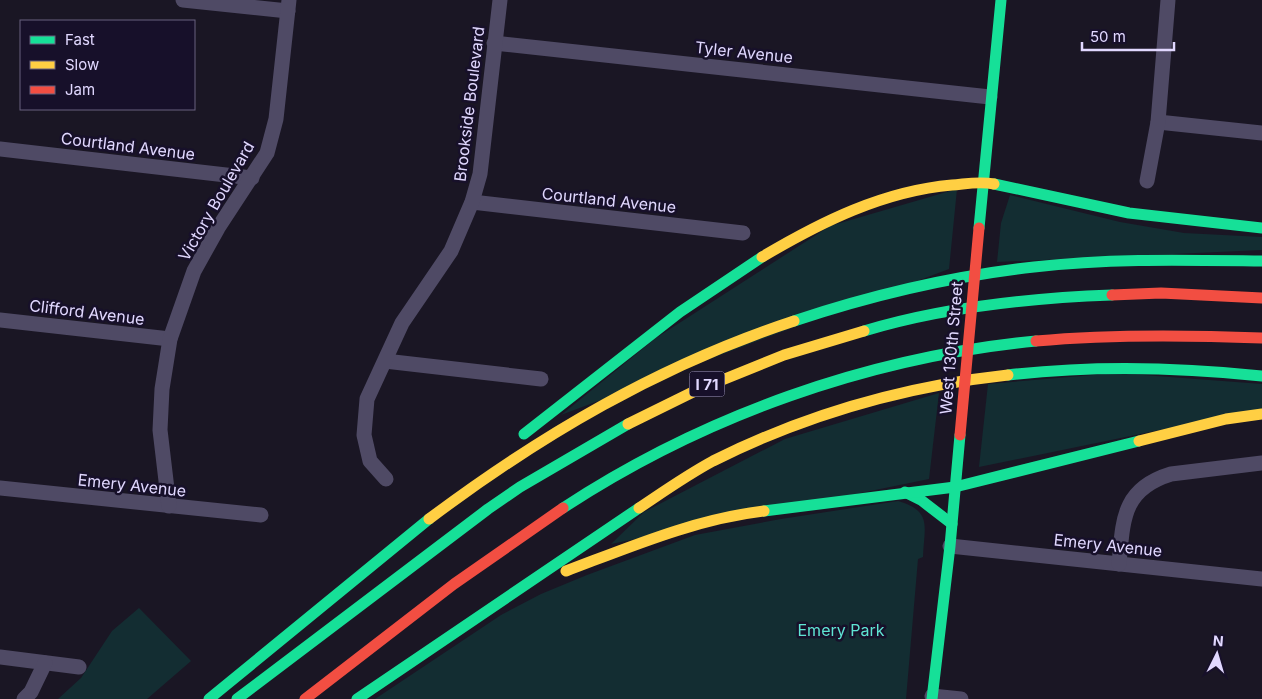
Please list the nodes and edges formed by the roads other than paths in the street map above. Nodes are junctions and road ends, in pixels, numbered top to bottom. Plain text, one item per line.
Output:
1 (183, 0) edge
2 (500, 0) edge
3 (1001, 0) edge
4 (1168, 0) edge
5 (289, 6) edge
6 (494, 43) junction
7 (990, 97) junction
8 (1158, 122) junction
9 (1262, 133) edge
10 (0, 149) edge
11 (252, 178) junction
12 (1147, 181) dead end
13 (983, 182) junction
14 (472, 202) junction
15 (1262, 228) edge
16 (743, 233) dead end
17 (1262, 260) edge
18 (1262, 298) edge
19 (0, 320) edge
20 (1262, 338) edge
21 (170, 339) junction
22 (384, 361) junction
23 (1262, 376) edge
24 (541, 379) dead end
25 (1262, 414) edge
26 (1262, 462) edge
27 (386, 479) dead end
28 (955, 486) junction
29 (0, 488) edge
30 (905, 492) junction
31 (169, 506) junction
32 (444, 508) junction
33 (261, 515) dead end
34 (952, 524) junction
35 (950, 546) junction
36 (1120, 564) junction
37 (1262, 579) edge
38 (506, 599) junction
39 (0, 657) edge
40 (45, 663) junction
41 (79, 667) dead end
42 (932, 697) edge
43 (24, 699) edge
44 (209, 699) edge
45 (237, 699) edge
46 (305, 699) edge
47 (357, 699) edge
48 (961, 699) edge

1 - 5 street
2 - 6 street, Brookside Boulevard
3 - 7 main road, West 130th Street
4 - 8 street
5 - 11 street, Victory Boulevard
6 - 7 street, Tyler Avenue
6 - 14 street, Brookside Boulevard
7 - 13 main road, West 130th Street
8 - 9 street
8 - 12 street
10 - 11 street, Courtland Avenue
11 - 21 street, Victory Boulevard
13 - 15 main road
13 - 28 main road, West 130th Street, bridge
13 - 32 main road
14 - 16 street, Courtland Avenue
14 - 22 street, Brookside Boulevard
17 - 32 main road
18 - 45 main road, I 71
19 - 21 street, Clifford Avenue
20 - 46 main road, I 71
21 - 31 street, Victory Boulevard
22 - 24 street
22 - 27 street, Brookside Boulevard
23 - 38 main road
25 - 28 main road
26 - 36 street
28 - 30 main road
28 - 34 main road, West 130th Street
29 - 31 street, Emery Avenue
30 - 34 main road
30 - 38 main road
31 - 33 street, Emery Avenue
32 - 44 main road
34 - 35 main road, West 130th Street
35 - 36 street, Emery Avenue
35 - 42 main road, West 130th Street
36 - 37 street, Emery Avenue
38 - 47 main road
39 - 40 street
40 - 41 street
40 - 43 street
42 - 48 street

